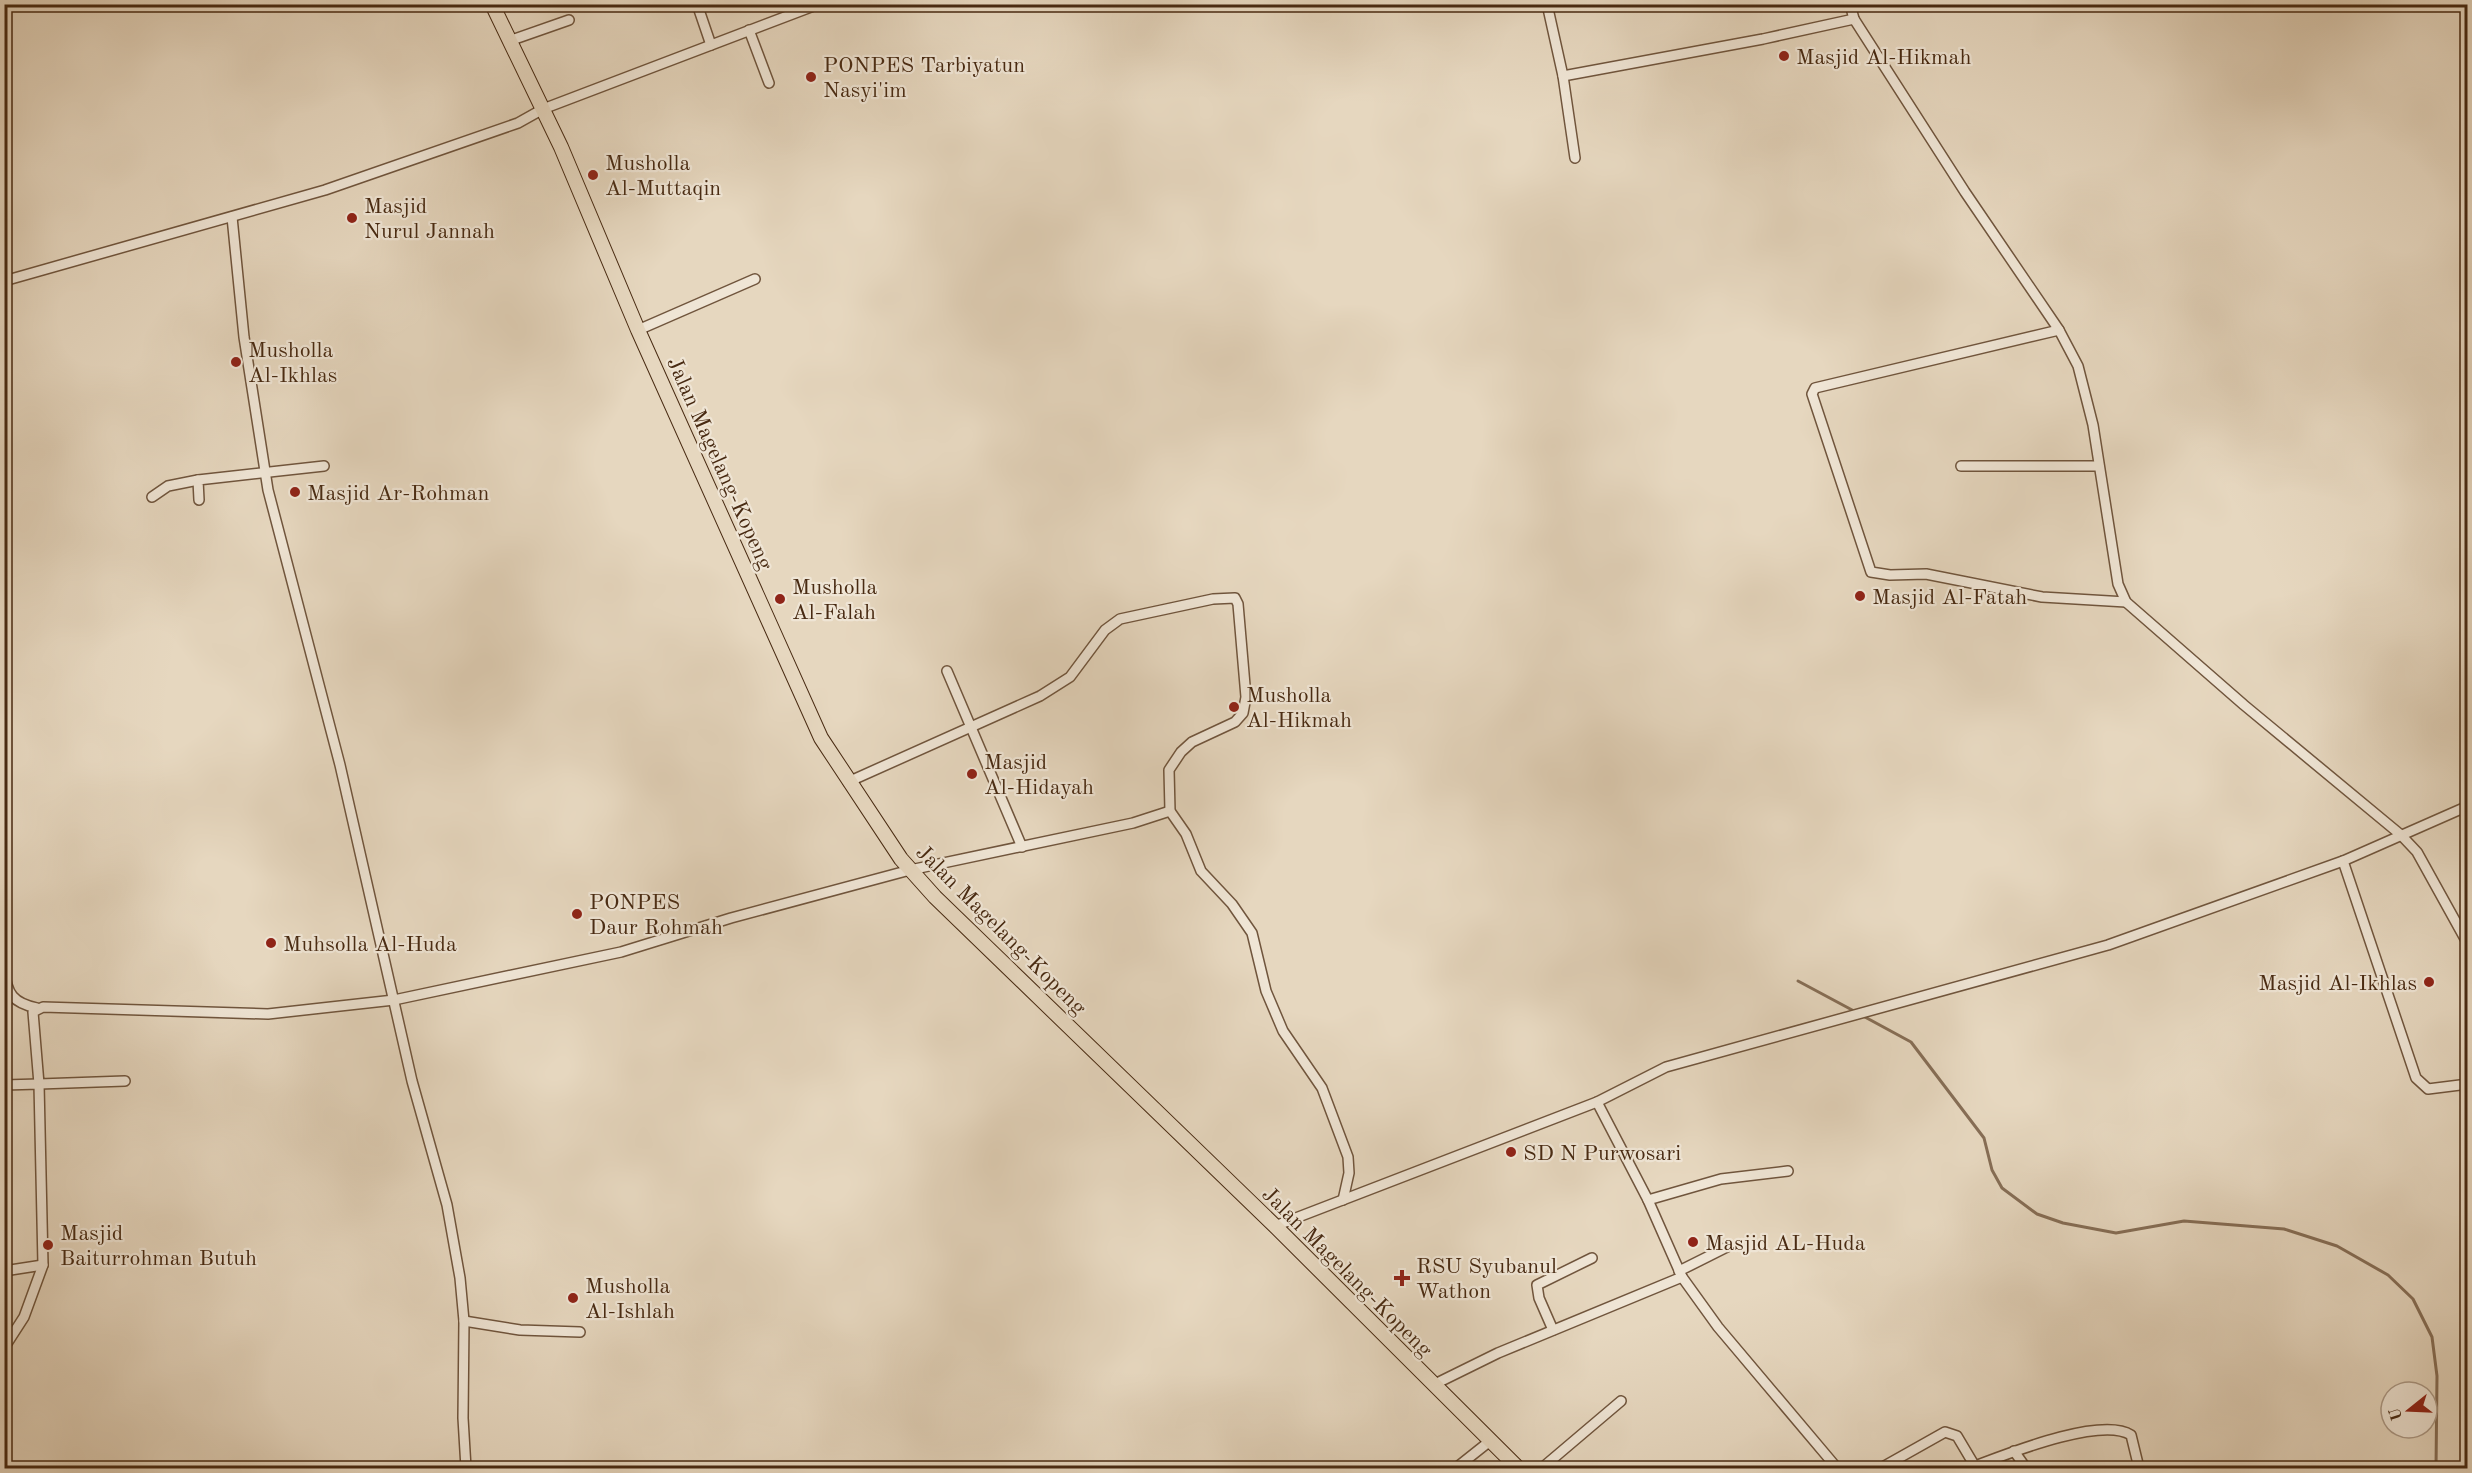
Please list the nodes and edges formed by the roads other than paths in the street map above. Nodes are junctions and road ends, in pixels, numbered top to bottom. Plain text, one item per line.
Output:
1 (492, 4) edge
2 (698, 4) edge
3 (819, 4) edge
4 (1548, 4) edge
5 (1850, 4) edge
6 (1854, 19) junction
7 (569, 20) dead end
8 (749, 30) junction
9 (509, 41) junction
10 (711, 45) junction
11 (1563, 76) junction
12 (770, 83) dead end
13 (543, 109) junction
14 (1575, 158) dead end
15 (232, 217) junction
16 (754, 279) dead end
17 (4, 281) edge
18 (638, 330) junction
19 (2059, 330) junction
20 (324, 466) dead end
21 (1961, 466) dead end
22 (2098, 466) junction
23 (266, 472) junction
24 (198, 480) junction
25 (152, 497) dead end
26 (199, 500) dead end
27 (2126, 602) junction
28 (947, 671) dead end
29 (971, 725) junction
30 (848, 782) junction
31 (2468, 806) edge
32 (1170, 811) junction
33 (2401, 835) junction
34 (1022, 847) junction
35 (2343, 861) junction
36 (910, 870) junction
37 (2468, 944) edge
38 (4, 970) edge
39 (394, 1000) junction
40 (37, 1008) junction
41 (125, 1081) dead end
42 (39, 1084) junction
43 (2468, 1084) edge
44 (4, 1085) edge
45 (1597, 1101) junction
46 (1788, 1171) dead end
47 (1343, 1200) junction
48 (1648, 1200) junction
49 (1275, 1226) junction
50 (1729, 1246) dead end
51 (1592, 1258) dead end
52 (43, 1265) junction
53 (4, 1271) edge
54 (1681, 1274) junction
55 (464, 1321) junction
56 (1553, 1330) junction
57 (580, 1332) dead end
58 (4, 1348) edge
59 (1433, 1385) junction
60 (1621, 1401) dead end
61 (1490, 1441) junction
62 (2014, 1452) junction
63 (1975, 1467) edge
64 (466, 1468) edge
65 (1456, 1468) edge
66 (1518, 1468) edge
67 (1542, 1468) edge
68 (1838, 1468) edge
69 (1881, 1468) edge
70 (2026, 1468) edge
71 (2139, 1468) edge

1 - 9 main road, Jalan Magelang-Kopeng
2 - 10 street
3 - 8 street
4 - 11 street
5 - 6 street
6 - 11 street
6 - 19 street
7 - 9 street
8 - 10 street
8 - 12 street
9 - 13 main road, Jalan Magelang-Kopeng
10 - 13 street
11 - 14 street
13 - 15 street
13 - 18 main road, Jalan Magelang-Kopeng
15 - 17 street
15 - 23 street
16 - 18 street
18 - 30 main road, Jalan Magelang-Kopeng
19 - 22 street
19 - 27 street
20 - 23 street
21 - 22 street
22 - 27 street
23 - 24 street
23 - 39 street
24 - 25 street
24 - 26 street
27 - 33 street
28 - 29 street
29 - 30 street
29 - 32 street
29 - 34 street
30 - 36 main road, Jalan Magelang-Kopeng
31 - 33 street
32 - 34 street
32 - 47 street
33 - 35 street
33 - 37 street
34 - 36 street
35 - 43 street
35 - 45 street
36 - 39 street
36 - 49 main road, Jalan Magelang-Kopeng
38 - 40 street
39 - 40 street
39 - 55 street
40 - 42 street
41 - 42 street
42 - 44 street
42 - 52 street
45 - 47 street
45 - 48 street
46 - 48 street
47 - 49 street
48 - 54 street
49 - 59 main road, Jalan Magelang-Kopeng
50 - 54 street
51 - 56 street
52 - 53 street
52 - 58 street
54 - 56 street
54 - 68 street
55 - 57 street
55 - 64 street
56 - 59 street
59 - 61 main road, Jalan Magelang-Kopeng
60 - 67 street
61 - 65 street
61 - 66 main road, Jalan Magelang-Kopeng
62 - 63 street
62 - 70 street
62 - 71 street
63 - 69 street

